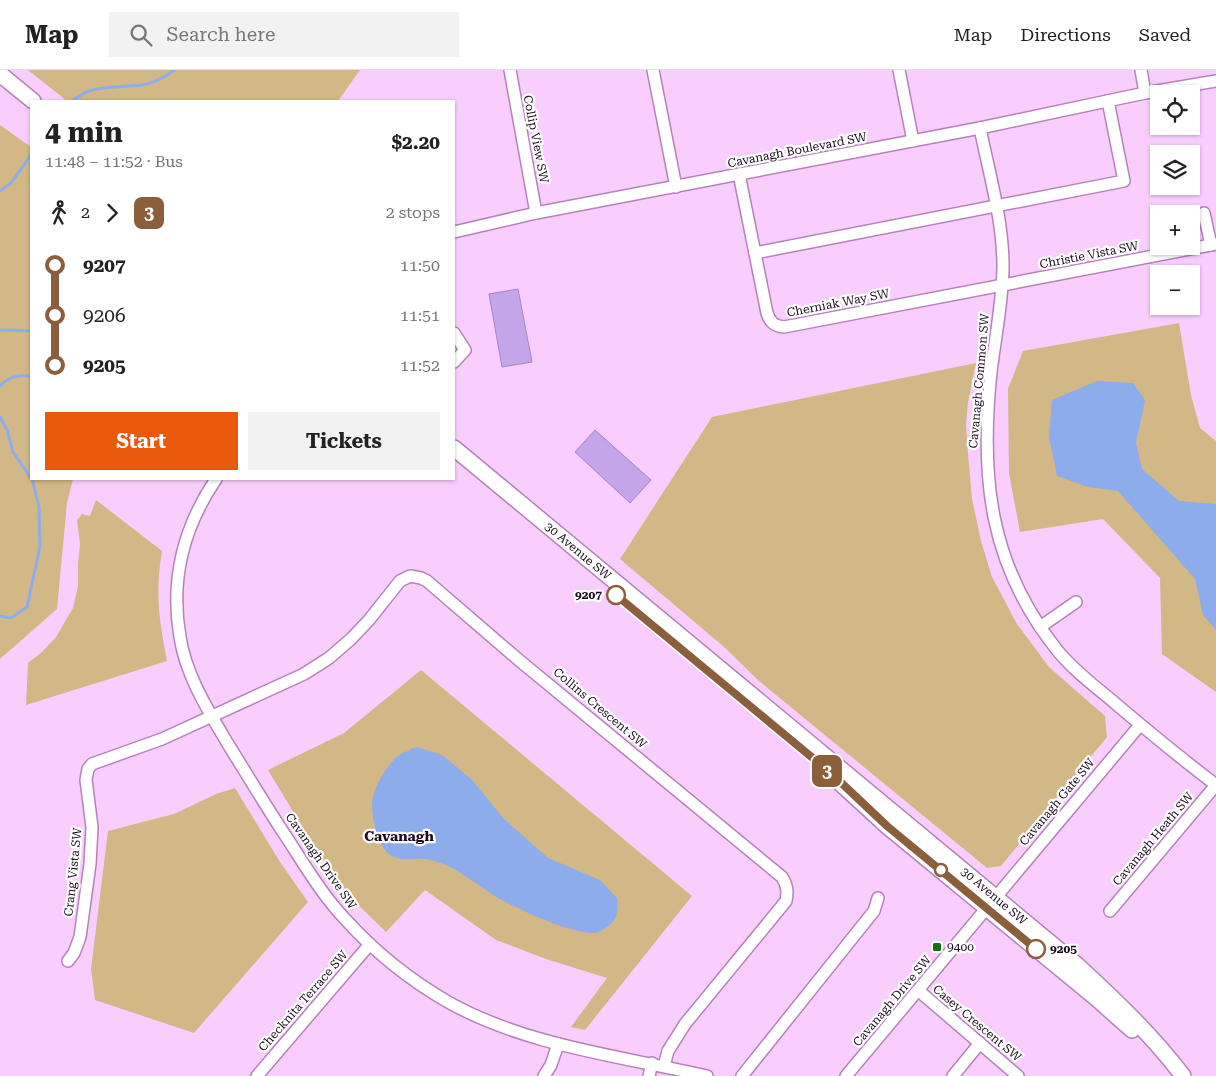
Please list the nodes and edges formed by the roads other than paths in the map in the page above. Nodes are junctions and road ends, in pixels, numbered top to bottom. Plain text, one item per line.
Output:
1 (510, 70) edge
2 (653, 70) edge
3 (900, 70) edge
4 (1141, 70) edge
5 (0, 74) edge
6 (1216, 81) edge
7 (1145, 93) junction
8 (29, 98) edge
9 (1108, 101) junction
10 (980, 128) junction
11 (913, 141) junction
12 (740, 174) junction
13 (676, 187) junction
14 (995, 206) junction
15 (1204, 213) dead end
16 (536, 214) junction
17 (455, 232) edge
18 (1213, 244) edge
19 (755, 253) junction
20 (1002, 286) junction
21 (455, 334) edge
22 (455, 360) edge
23 (455, 449) edge
24 (455, 462) edge
25 (215, 480) edge
26 (1076, 602) dead end
27 (1040, 627) junction
28 (212, 717) junction
29 (1140, 725) junction
30 (1216, 785) edge
31 (878, 898) dead end
32 (991, 903) junction
33 (1110, 911) dead end
34 (370, 944) junction
35 (68, 961) dead end
36 (918, 991) junction
37 (980, 1043) junction
38 (558, 1044) junction
39 (652, 1063) junction
40 (664, 1066) junction
41 (1180, 1072) edge
42 (257, 1076) edge
43 (544, 1076) edge
44 (649, 1076) edge
45 (707, 1076) edge
46 (742, 1076) edge
47 (846, 1076) edge
48 (953, 1076) edge
49 (1018, 1076) edge

1 - 16 street, Collip View SW
2 - 13 street
3 - 11 street
4 - 7 street
5 - 8 main road
6 - 7 street, Cavanagh Boulevard SW
7 - 9 street, Cavanagh Boulevard SW
9 - 10 street, Cavanagh Boulevard SW
9 - 14 street
10 - 11 street, Cavanagh Boulevard SW
10 - 14 street, Cavanagh Common SW
11 - 12 street, Cavanagh Boulevard SW
12 - 13 street, Cavanagh Boulevard SW
12 - 19 street, Cherniak Way SW
13 - 16 street, Cavanagh Boulevard SW
14 - 19 street
14 - 20 street, Cavanagh Common SW
15 - 18 street, Christie Vista SW
16 - 17 street, Cavanagh Boulevard SW
18 - 20 street, Christie Vista SW
19 - 20 street, Cherniak Way SW
20 - 27 street, Cavanagh Common SW
21 - 22 street
23 - 32 main road, 30 Avenue SW
24 - 32 main road, 30 Avenue SW
25 - 28 street, Cavanagh Drive SW
26 - 27 street
27 - 29 street, Cavanagh Common SW
28 - 34 street, Cavanagh Drive SW
28 - 35 street, Crang Vista SW
28 - 40 street, Collins Crescent SW
29 - 30 street, Cavanagh Common SW
29 - 32 street, Cavanagh Gate SW
30 - 33 street, Cavanagh Heath SW
31 - 46 street
32 - 36 street, Cavanagh Drive SW
32 - 41 main road, 30 Avenue SW
34 - 38 street, Cavanagh Drive SW
34 - 42 street, Checknita Terrace SW
36 - 37 street, Casey Crescent SW
36 - 47 street, Cavanagh Drive SW
37 - 48 street
37 - 49 street, Casey Crescent SW
38 - 39 street, Cavanagh Drive SW
38 - 43 street
39 - 40 street, Cavanagh Drive SW
39 - 44 street
40 - 45 street, Cavanagh Drive SW

